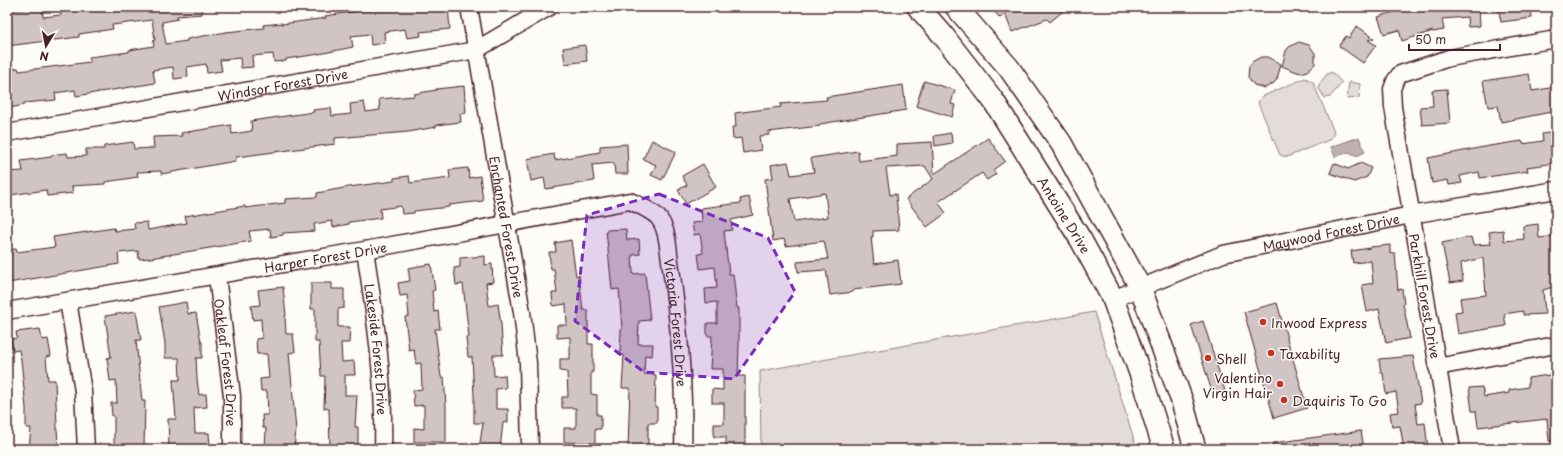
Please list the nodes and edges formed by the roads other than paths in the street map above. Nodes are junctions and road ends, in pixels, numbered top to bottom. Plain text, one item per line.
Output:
1 (469, 7) edge
2 (549, 7) edge
3 (918, 7) edge
4 (956, 7) edge
5 (1556, 39) edge
6 (476, 50) junction
7 (1019, 82) junction
8 (992, 99) junction
9 (7, 133) edge
10 (1556, 190) edge
11 (643, 206) joint
12 (1411, 215) junction
13 (507, 225) junction
14 (365, 250) junction
15 (217, 276) junction
16 (1140, 287) junction
17 (1113, 299) junction
18 (68, 301) junction
19 (7, 311) edge
20 (1556, 345) edge
21 (1437, 367) junction
22 (86, 449) edge
23 (232, 449) edge
24 (383, 449) edge
25 (530, 449) edge
26 (683, 449) edge
27 (1164, 449) edge
28 (1195, 449) edge
29 (1452, 449) edge

1 - 6 street, Enchanted Forest Drive
2 - 6 street, Windsor Forest Drive
3 - 8 main road, Antoine Drive
4 - 7 main road
5 - 12 street, Parkhill Forest Drive
6 - 9 street, Windsor Forest Drive
6 - 13 street, Enchanted Forest Drive
7 - 8 main road
7 - 16 main road
8 - 17 main road, Antoine Drive
10 - 12 street, Maywood Forest Drive
11 - 13 street, Harper Forest Drive
11 - 26 street, Victoria Forest Drive
12 - 16 street, Maywood Forest Drive
12 - 21 street, Parkhill Forest Drive
13 - 14 street, Harper Forest Drive
13 - 25 street, Enchanted Forest Drive
14 - 15 street, Harper Forest Drive
14 - 24 street, Lakeside Forest Drive
15 - 18 street, Harper Forest Drive
15 - 23 street, Oakleaf Forest Drive
16 - 17 street, Maywood Forest Drive
16 - 28 main road
17 - 27 main road, Antoine Drive
18 - 19 street, Harper Forest Drive
18 - 22 street
20 - 21 street
21 - 29 street, Parkhill Forest Drive

